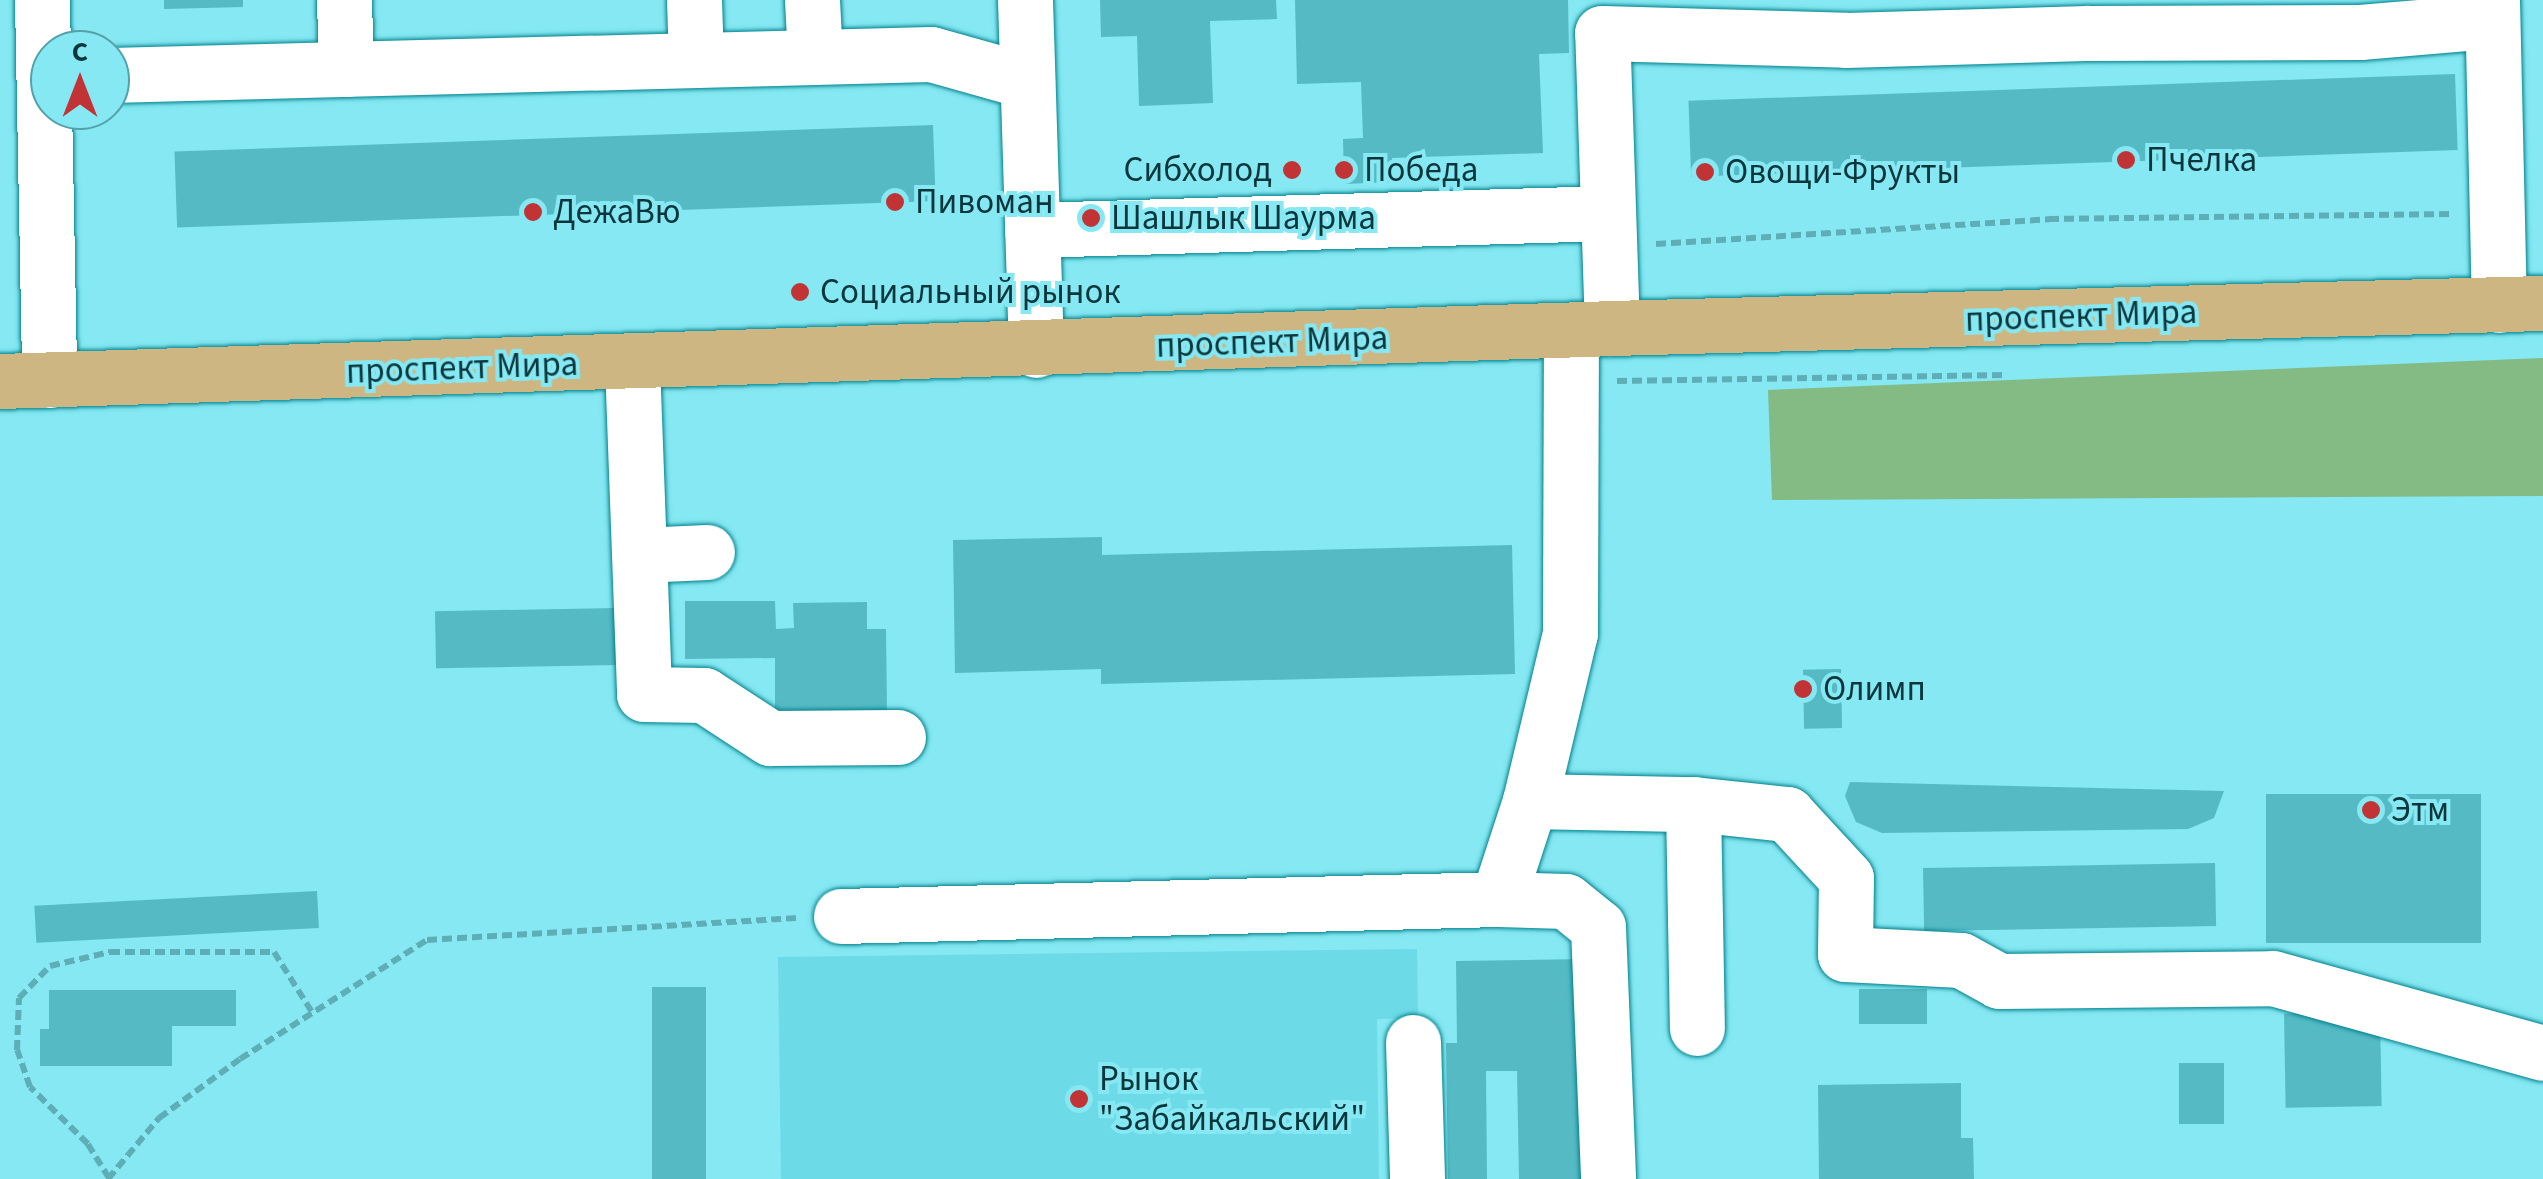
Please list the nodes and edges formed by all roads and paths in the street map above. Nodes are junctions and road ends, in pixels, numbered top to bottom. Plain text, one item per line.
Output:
1 (42, 0) edge
2 (344, 0) edge
3 (694, 0) edge
4 (812, 0) edge
5 (1025, 0) edge
6 (2492, 11) edge
7 (2428, 12) edge
8 (1598, 16) edge
9 (2360, 16) edge
10 (1845, 20) edge
11 (44, 30) edge
12 (815, 57) junction
13 (696, 60) junction
14 (346, 69) junction
15 (130, 74) edge
16 (1028, 81) junction
17 (43, 130) edge
18 (2497, 214) junction
19 (1032, 230) junction
20 (1609, 230) junction
21 (2521, 304) edge
22 (1591, 329) junction
23 (1036, 350) junction
24 (632, 363) junction
25 (2004, 375) dead end
26 (24, 381) edge
27 (1601, 381) dead end
28 (707, 552) dead end
29 (640, 555) junction
30 (898, 737) dead end
31 (1530, 801) junction
32 (1692, 804) junction
33 (1498, 899) junction
34 (840, 916) joint
35 (312, 1013) junction
36 (1696, 1028) dead end
37 (1413, 1042) dead end
38 (2543, 1053) edge
39 (109, 1178) edge
40 (1417, 1179) edge
41 (1608, 1179) edge

1 - 11 street
2 - 14 street
3 - 13 street
4 - 12 street
5 - 16 street
6 - 7 street
6 - 18 street
7 - 9 street
8 - 10 street
8 - 20 street
9 - 10 street
12 - 13 street
12 - 16 street
13 - 14 street
14 - 15 street
16 - 19 street
17 - 26 street
18 - 20 path
18 - 21 street
19 - 20 street
19 - 23 street
20 - 22 street
21 - 22 main road, проспект Мира
22 - 23 main road, проспект Мира
22 - 31 street
23 - 24 main road, проспект Мира
24 - 26 main road, проспект Мира
24 - 29 street
25 - 27 path
28 - 29 street
29 - 30 street
31 - 32 street
31 - 33 street
32 - 36 street
32 - 38 street
33 - 34 street
33 - 41 street
34 - 35 path
35 - 39 path
35 - 39 path
37 - 40 street

